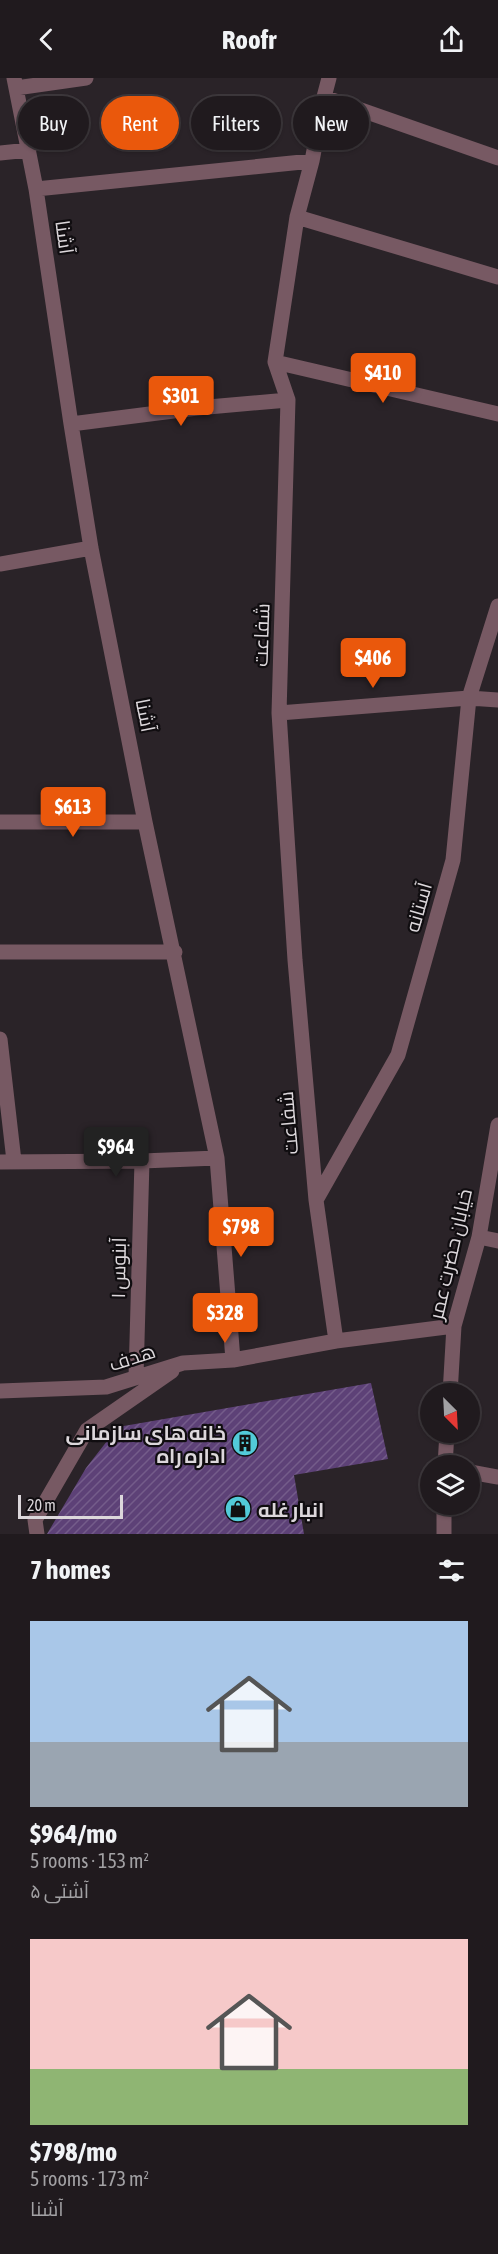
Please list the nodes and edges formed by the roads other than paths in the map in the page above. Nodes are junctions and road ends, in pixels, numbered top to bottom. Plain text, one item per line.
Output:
1 (86, 78) edge
2 (329, 78) edge
3 (15, 83) edge
4 (324, 96) edge
5 (369, 112) edge
6 (29, 150) joint
7 (314, 150) edge
8 (0, 153) edge
9 (498, 158) edge
10 (312, 161) junction
11 (36, 189) junction
12 (297, 217) junction
13 (498, 277) edge
14 (275, 362) junction
15 (288, 400) junction
16 (498, 414) edge
17 (71, 424) junction
18 (91, 548) junction
19 (0, 564) edge
20 (498, 606) edge
21 (469, 698) junction
22 (498, 700) edge
23 (279, 712) junction
24 (0, 822) edge
25 (146, 822) junction
26 (0, 952) edge
27 (175, 952) junction
28 (0, 1039) edge
29 (498, 1125) edge
30 (217, 1158) junction
31 (7, 1161) edge
32 (142, 1161) junction
33 (316, 1200) junction
34 (479, 1237) junction
35 (498, 1241) edge
36 (454, 1326) junction
37 (336, 1341) junction
38 (232, 1360) junction
39 (183, 1363) junction
40 (136, 1377) junction
41 (451, 1383) edge
42 (0, 1391) edge
43 (480, 1474) edge
44 (498, 1477) edge
45 (444, 1515) edge
46 (37, 1534) edge
47 (444, 1534) edge

1 - 3 street
2 - 4 street, شفاعت
5 - 9 street
6 - 8 street
6 - 11 street, آشنا
7 - 10 street, شفاعت
10 - 11 street
10 - 12 street, شفاعت
11 - 17 street, آشنا
12 - 13 street
12 - 14 street, شفاعت
14 - 15 street, شفاعت
14 - 16 street
15 - 17 street
15 - 23 street, شفاعت
17 - 18 street, آشنا
18 - 19 street
18 - 25 street, آشنا
20 - 21 street, آستانه
21 - 22 street
21 - 23 street
21 - 33 street, آستانه
23 - 33 street, شفاعت
24 - 25 street
25 - 27 street, آشنا
26 - 27 street
27 - 30 street, آشنا
28 - 31 street
29 - 34 street, خیابان حضرت عمر
30 - 32 street
30 - 38 street, آشنا
31 - 32 street
32 - 40 street, آبنوس ۱
33 - 37 street, شفاعت
34 - 35 street
34 - 36 street, خیابان حضرت عمر
36 - 37 street, هدف
36 - 41 street, خیابان حضرت عمر
37 - 38 street, هدف
38 - 39 street, هدف
39 - 40 street, هدف
39 - 46 street
40 - 42 street, هدف
43 - 44 street
45 - 47 street

